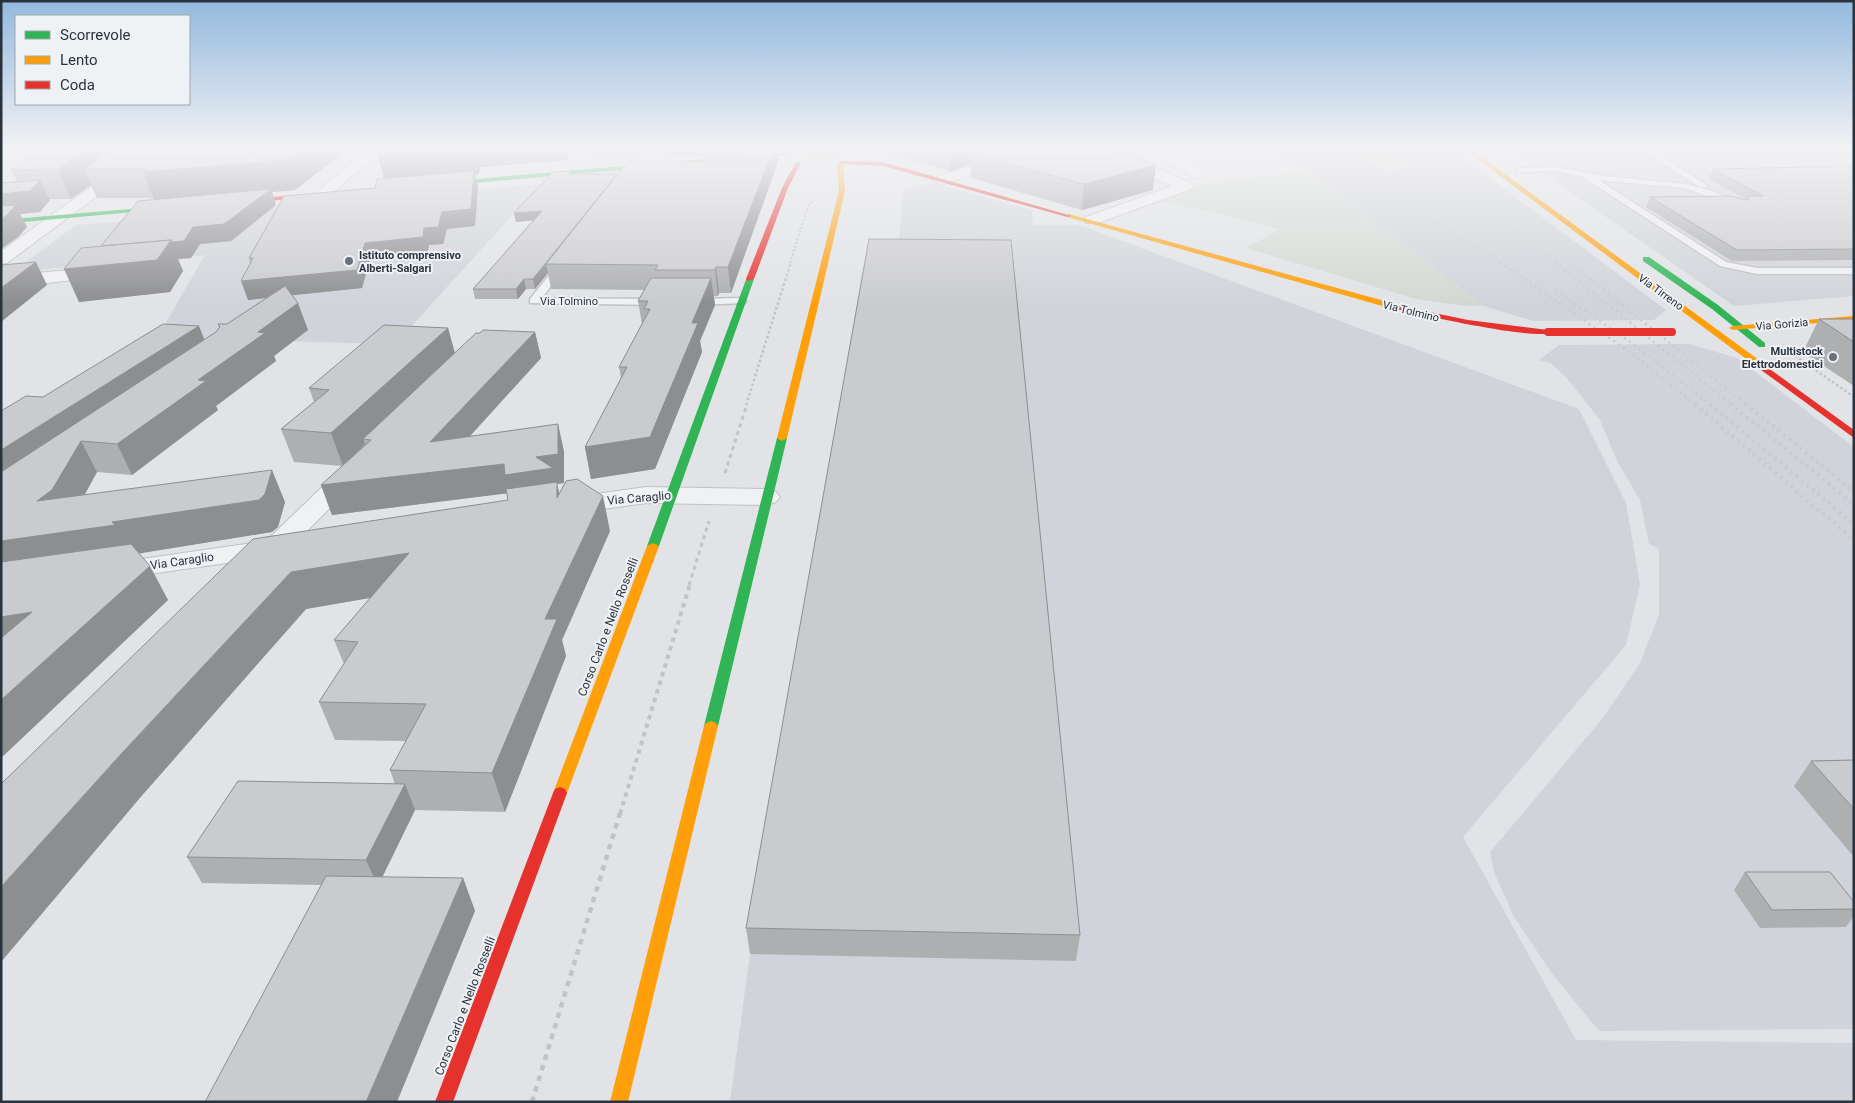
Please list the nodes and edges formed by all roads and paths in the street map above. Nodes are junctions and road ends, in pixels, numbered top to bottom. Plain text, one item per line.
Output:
1 (81, 201) edge
2 (242, 201) edge
3 (780, 201) edge
4 (812, 201) edge
5 (839, 201) edge
6 (1022, 201) edge
7 (1143, 201) edge
8 (1538, 201) edge
9 (1626, 201) edge
10 (1732, 201) edge
11 (225, 203) edge
12 (1740, 206) edge
13 (177, 207) edge
14 (58, 218) junction
15 (1092, 220) junction
16 (1, 222) edge
17 (1634, 250) dead end
18 (569, 256) edge
19 (1, 259) edge
20 (117, 271) edge
21 (1854, 271) edge
22 (1, 282) edge
23 (741, 301) junction
24 (1854, 318) edge
25 (1779, 325) junction
26 (1741, 328) junction
27 (1712, 330) junction
28 (1676, 331) dead end
29 (1696, 331) dead end
30 (1769, 350) dead end
31 (1854, 397) edge
32 (1854, 435) edge
33 (369, 456) edge
34 (672, 494) junction
35 (717, 496) junction
36 (767, 497) junction
37 (539, 510) edge
38 (313, 542) edge
39 (274, 548) junction
40 (89, 575) edge
41 (243, 579) edge
42 (444, 1102) edge
43 (532, 1102) edge
44 (619, 1102) edge

1 - 14 street
2 - 11 street
3 - 23 street, Corso Carlo e Nello Rosselli
4 - 35 path
5 - 36 street
6 - 15 street, Via Tolmino
7 - 15 street
8 - 27 street, Via Tirreno
9 - 21 lane
10 - 12 lane
13 - 14 street
14 - 16 street
14 - 19 street
15 - 28 street, Via Tolmino, bridge
17 - 26 street, Via Tirreno
18 - 23 lane, Via Tolmino
20 - 22 street
23 - 34 street, Corso Carlo e Nello Rosselli
24 - 25 street, Via Gorizia
25 - 26 street, Via Gorizia
25 - 31 path
26 - 27 street
26 - 30 street, Via Tirreno
27 - 29 street
27 - 32 street, Via Tirreno
33 - 39 street
34 - 35 street, Via Caraglio
34 - 37 street, Via Caraglio
34 - 42 street, Corso Carlo e Nello Rosselli
35 - 36 street, Via Caraglio
35 - 43 path
36 - 44 street
38 - 39 street, Via Caraglio
39 - 40 street, Via Caraglio
39 - 41 street

